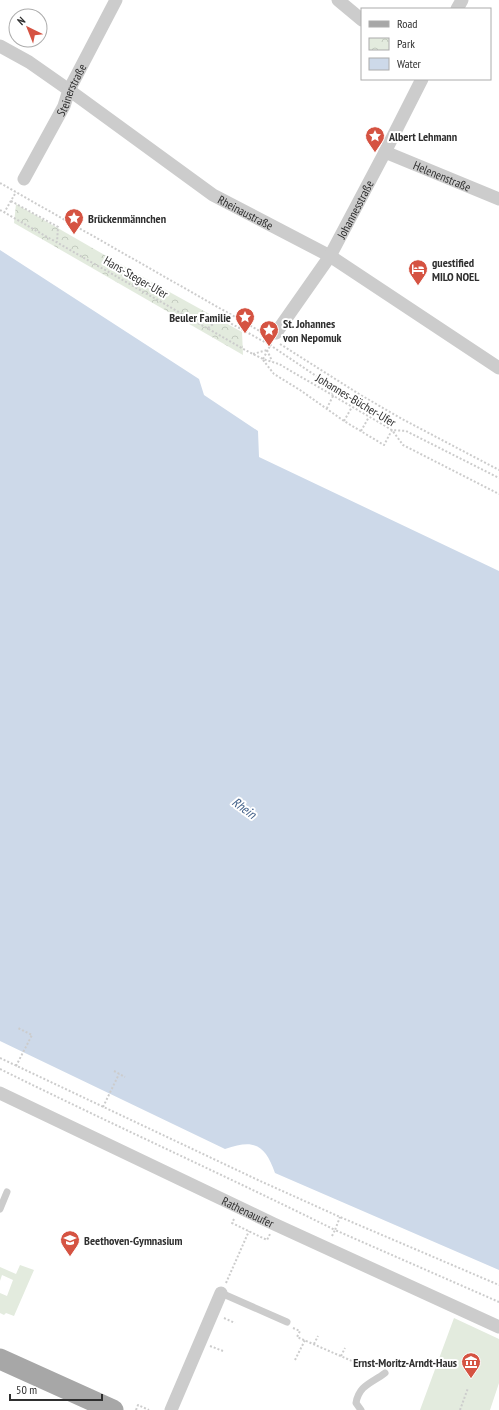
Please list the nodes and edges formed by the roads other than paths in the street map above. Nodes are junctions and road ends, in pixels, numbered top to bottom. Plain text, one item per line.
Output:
1 (116, 0) edge
2 (338, 0) edge
3 (361, 19) edge
4 (0, 46) edge
5 (421, 80) edge
6 (69, 90) junction
7 (385, 152) junction
8 (24, 179) dead end
9 (499, 199) edge
10 (330, 256) junction
11 (276, 334) dead end
12 (499, 368) edge
13 (0, 1093) edge
14 (7, 1192) dead end
15 (0, 1209) edge
16 (221, 1293) joint
17 (287, 1322) road end
18 (499, 1327) edge
19 (0, 1359) edge
20 (385, 1373) dead end
21 (0, 1374) edge
22 (86, 1410) edge
23 (113, 1410) edge
24 (171, 1410) edge
25 (361, 1410) edge

1 - 6 street, Steinerstraße
2 - 3 street
4 - 6 street, Rheinaustraße
5 - 7 street, Johannesstraße
6 - 8 street, Steinerstraße
6 - 10 street, Rheinaustraße
7 - 9 street, Helenenstraße
7 - 10 street, Johannesstraße
10 - 11 street, Johannesstraße
10 - 12 street, Rheinaustraße
13 - 18 street, Rathenauufer
14 - 15 lane
16 - 17 lane
16 - 24 street
19 - 23 main road
20 - 25 lane
21 - 22 main road

